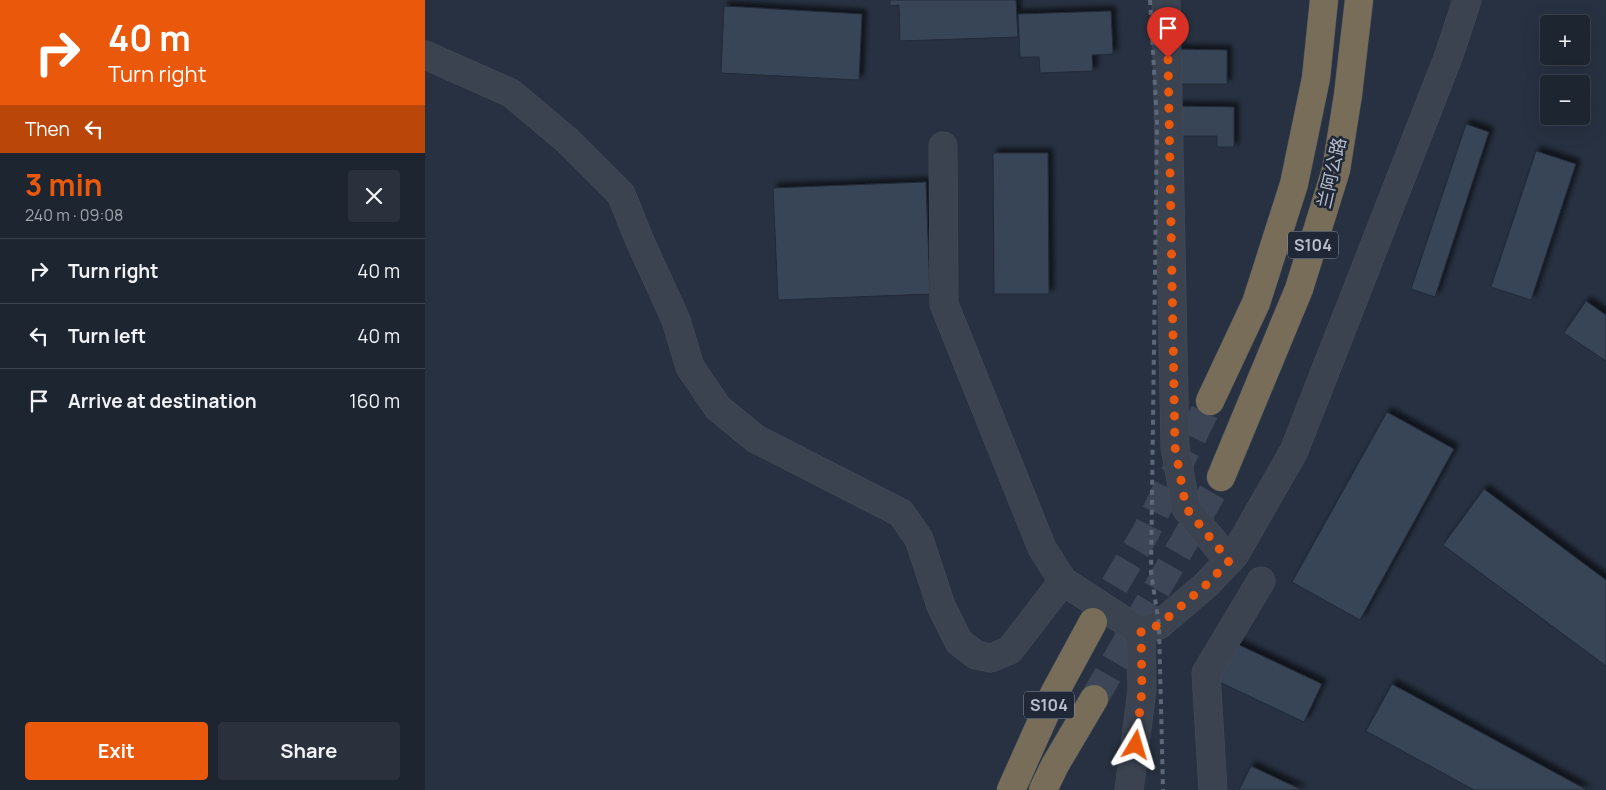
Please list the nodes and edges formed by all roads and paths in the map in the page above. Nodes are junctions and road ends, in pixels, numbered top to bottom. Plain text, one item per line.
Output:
1 (1166, 0) edge
2 (1324, 0) edge
3 (1359, 0) edge
4 (1467, 0) edge
5 (425, 55) edge
6 (943, 146) dead end
7 (1210, 401) tunnel mouth
8 (1221, 477) tunnel mouth
9 (1229, 561) junction
10 (1063, 581) junction
11 (1261, 581) dead end
12 (1093, 622) tunnel mouth
13 (1141, 632) junction
14 (1093, 699) tunnel mouth
15 (1011, 790) edge
16 (1043, 790) edge
17 (1129, 790) edge
18 (1213, 790) edge

1 - 9 street
2 - 7 highway, 兰阿公路 / S104
3 - 8 highway, 兰阿公路 / S104
4 - 9 street
5 - 10 street
6 - 10 street
9 - 13 street
10 - 13 street
11 - 18 street
12 - 15 highway, S104
13 - 17 street
14 - 16 highway, S104

